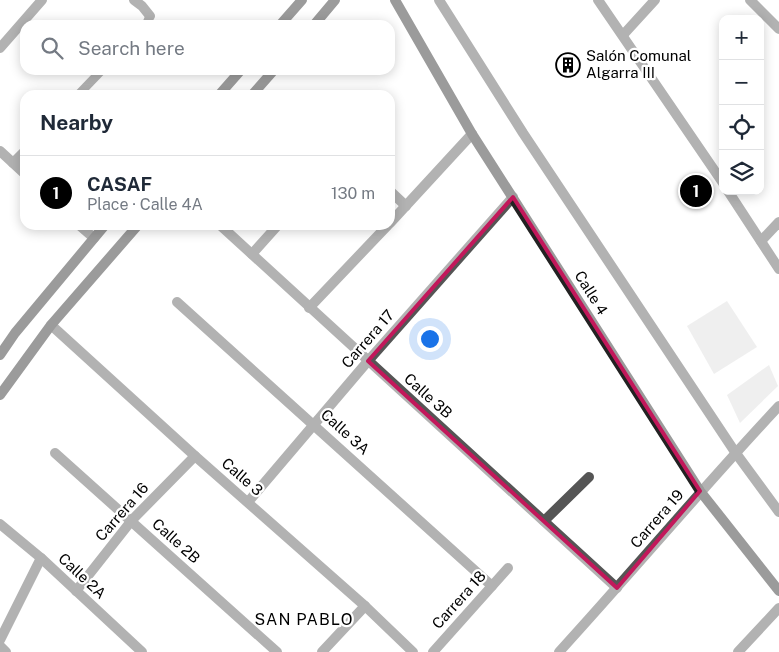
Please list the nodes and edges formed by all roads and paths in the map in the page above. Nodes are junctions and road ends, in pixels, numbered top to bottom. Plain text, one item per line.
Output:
1 (42, 0) edge
2 (134, 0) edge
3 (302, 0) edge
4 (335, 0) edge
5 (395, 0) edge
6 (439, 0) edge
7 (598, 0) edge
8 (655, 0) edge
9 (750, 0) edge
10 (24, 20) edge
11 (148, 20) edge
12 (284, 20) edge
13 (318, 20) edge
14 (20, 25) edge
15 (779, 29) edge
16 (623, 35) junction
17 (0, 48) edge
18 (97, 75) edge
19 (237, 75) edge
20 (270, 75) edge
21 (83, 90) edge
22 (223, 90) edge
23 (256, 90) edge
24 (472, 134) junction
25 (0, 151) edge
26 (20, 156) edge
27 (14, 163) junction
28 (20, 169) edge
29 (719, 177) edge
30 (731, 195) edge
31 (395, 196) edge
32 (513, 197) junction
33 (406, 206) junction
34 (395, 218) edge
35 (779, 222) edge
36 (85, 230) edge
37 (101, 230) edge
38 (134, 230) edge
39 (226, 230) edge
40 (274, 230) edge
41 (383, 230) edge
42 (94, 238) junction
43 (761, 241) junction
44 (252, 254) junction
45 (779, 270) edge
46 (177, 302) dead end
47 (310, 308) junction
48 (51, 325) junction
49 (0, 355) edge
50 (368, 362) junction
51 (0, 394) edge
52 (779, 406) edge
53 (314, 424) junction
54 (735, 452) junction
55 (55, 453) dead end
56 (195, 456) junction
57 (589, 477) dead end
58 (700, 491) junction
59 (248, 502) junction
60 (779, 512) edge
61 (132, 520) junction
62 (544, 521) junction
63 (0, 524) edge
64 (41, 558) junction
65 (508, 568) dead end
66 (492, 586) junction
67 (617, 588) junction
68 (779, 590) edge
69 (76, 591) junction
70 (365, 606) junction
71 (779, 608) edge
72 (0, 640) edge
73 (0, 646) edge
74 (6, 652) edge
75 (142, 652) edge
76 (276, 652) edge
77 (322, 652) edge
78 (413, 652) edge
79 (433, 652) edge
80 (559, 652) edge
81 (738, 652) edge

1 - 10 street
2 - 11 street
3 - 12 main road
4 - 13 main road
5 - 24 main road, Calle 4
6 - 54 street
7 - 16 street
8 - 16 street
9 - 15 street
14 - 17 street
16 - 29 street
18 - 21 lane
19 - 22 main road
20 - 23 main road
24 - 32 main road, Calle 4
24 - 33 street
25 - 27 street
26 - 27 street
27 - 28 street
30 - 43 street
31 - 33 street
32 - 50 street, Carrera 17
32 - 58 main road, Calle 4
33 - 34 street
35 - 43 street
36 - 42 street
37 - 42 main road
38 - 48 main road
39 - 44 street, Calle 3B
40 - 44 street
41 - 47 street
42 - 49 main road
43 - 45 street
44 - 47 street, Calle 3B
46 - 53 street, Calle 3A
47 - 50 street, Calle 3B
48 - 51 main road
48 - 56 street, Calle 3
50 - 53 street, Carrera 17
50 - 62 street, Calle 3B
52 - 54 street, Carrera 19
53 - 59 street, Carrera 17
53 - 66 street, Calle 3A
54 - 58 street, Carrera 19
54 - 60 street
55 - 61 street, Calle 2B
56 - 59 street, Calle 3
56 - 61 street, Carrera 16
57 - 62 street
58 - 67 street, Carrera 19
58 - 68 main road, Calle 4
59 - 70 street, Calle 3
61 - 69 street, Carrera 16
61 - 76 street, Calle 2B
62 - 67 street, Calle 3B
63 - 64 street, Calle 2A
64 - 69 street, Calle 2A
64 - 72 street
65 - 66 street, Carrera 18
66 - 79 street, Carrera 18
67 - 80 street, Carrera 19
69 - 75 street, Calle 2A
70 - 77 street
70 - 78 street, Calle 3
71 - 81 street
73 - 74 street

